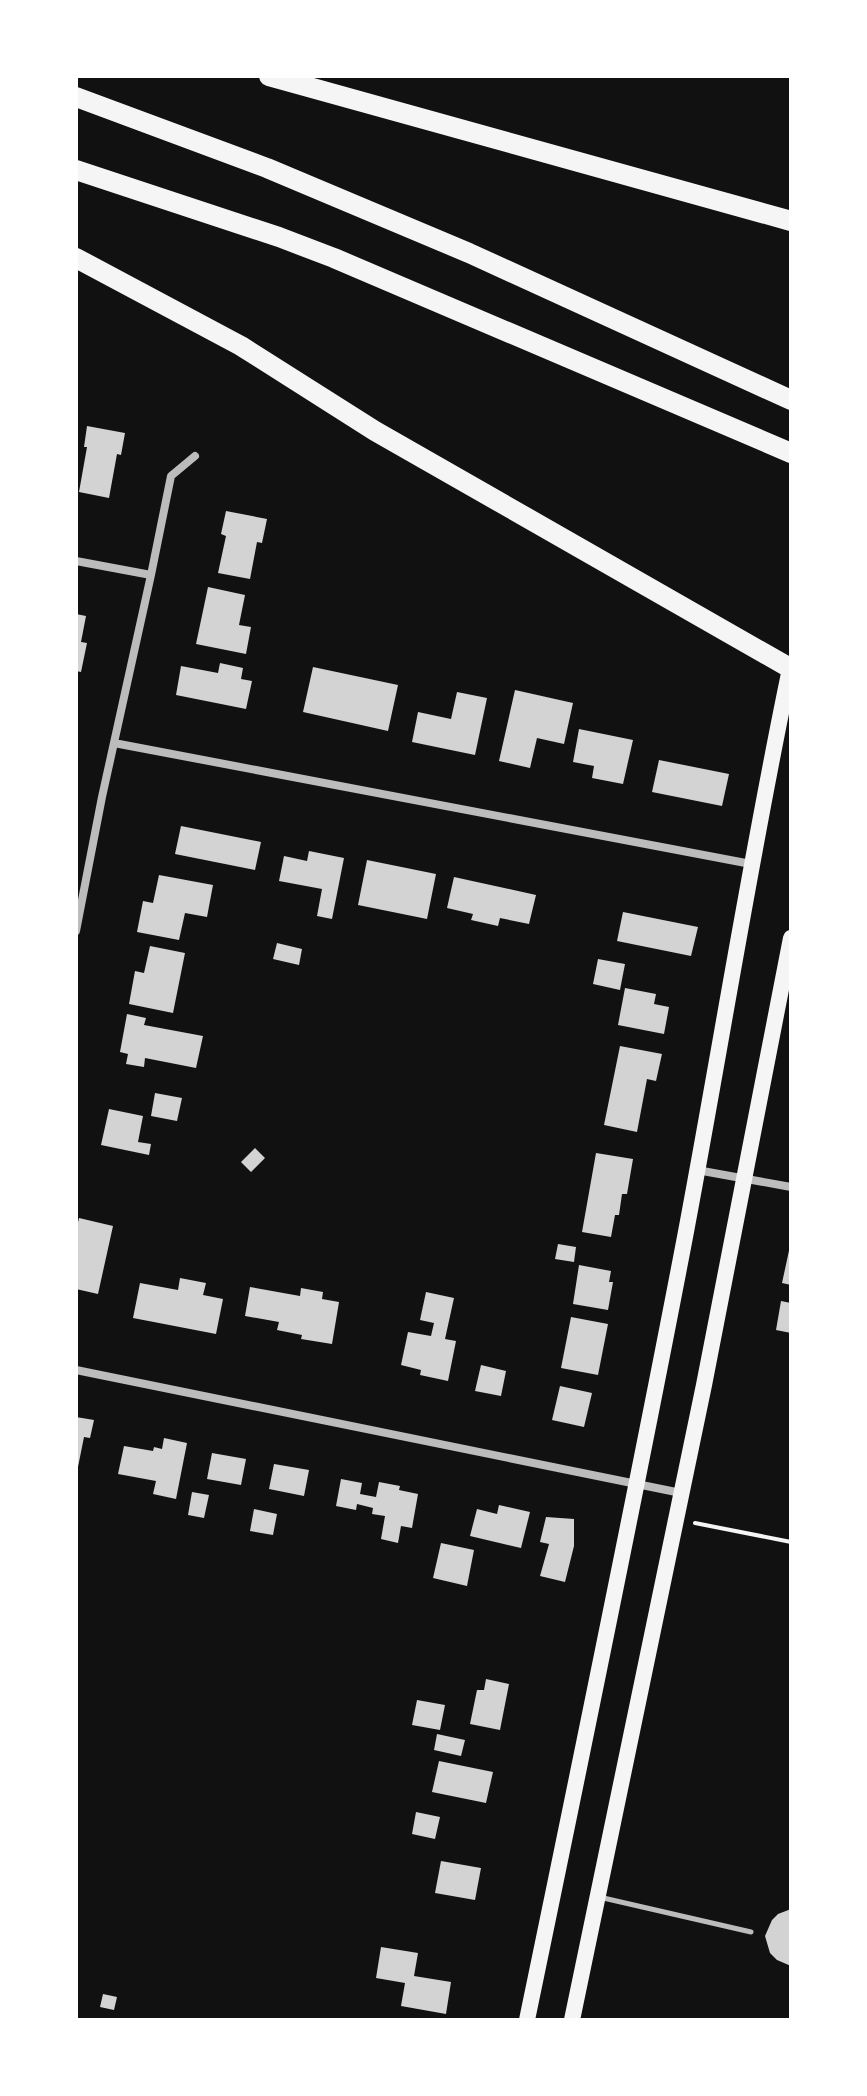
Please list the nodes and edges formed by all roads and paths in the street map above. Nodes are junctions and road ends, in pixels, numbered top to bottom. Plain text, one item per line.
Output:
1 (269, 76) edge
2 (76, 97) edge
3 (76, 170) edge
4 (791, 221) edge
5 (76, 258) edge
6 (791, 400) edge
7 (791, 453) edge
8 (195, 456) dead end
9 (76, 561) edge
10 (151, 575) junction
11 (791, 666) edge
12 (114, 743) junction
13 (751, 864) junction
14 (76, 931) edge
15 (791, 938) edge
16 (697, 1170) junction
17 (745, 1178) junction
18 (791, 1187) edge
19 (76, 1370) edge
20 (638, 1484) junction
21 (681, 1493) junction
22 (693, 1523) dead end
23 (791, 1542) edge
24 (597, 1897) junction
25 (751, 1932) dead end
26 (527, 2020) edge
27 (572, 2020) edge

1 - 4 highway
2 - 6 highway
3 - 7 highway
5 - 11 highway
8 - 10 street
9 - 10 street
10 - 12 street
11 - 13 main road
12 - 13 street
12 - 14 street
13 - 16 main road
15 - 17 main road
16 - 17 street
16 - 20 main road
17 - 18 street
17 - 21 main road
19 - 20 street
20 - 21 street
20 - 26 main road
21 - 24 main road
22 - 23 path
24 - 25 lane
24 - 27 main road

